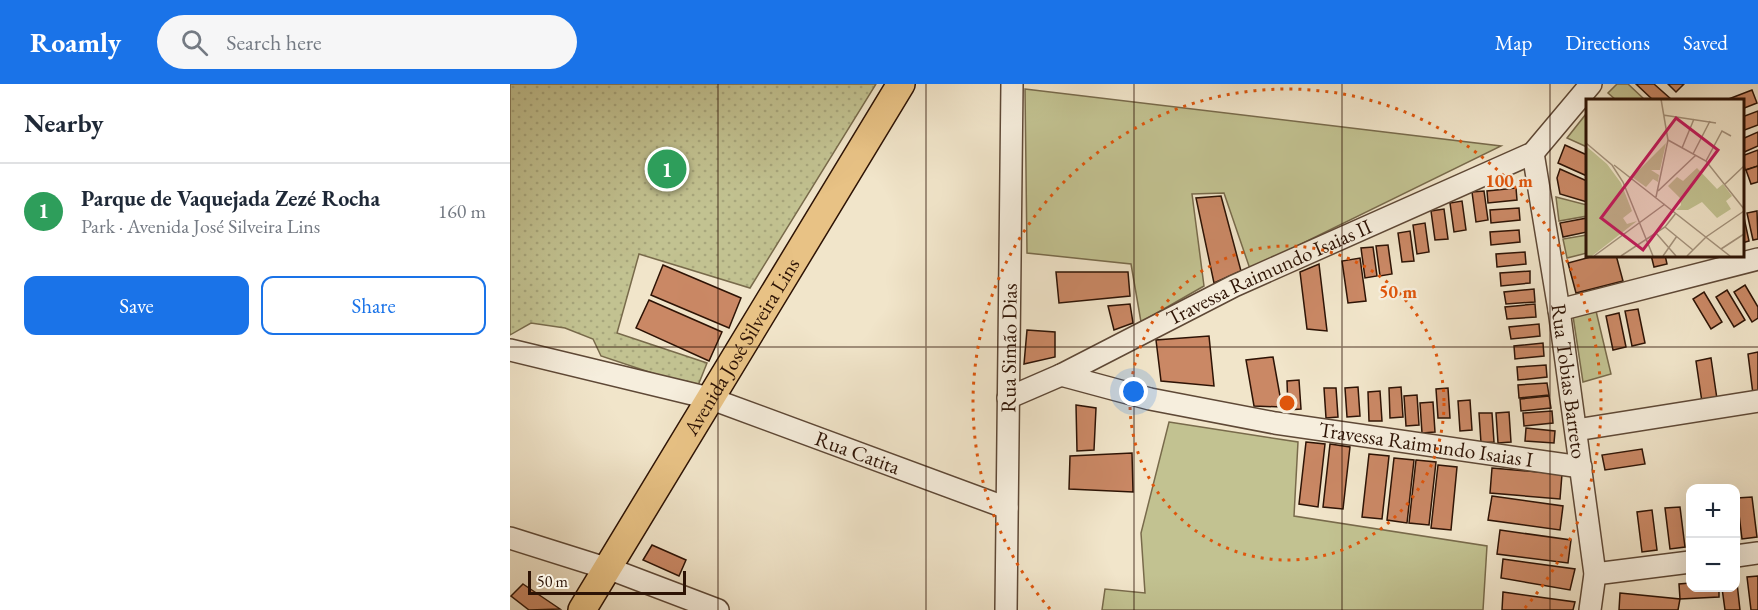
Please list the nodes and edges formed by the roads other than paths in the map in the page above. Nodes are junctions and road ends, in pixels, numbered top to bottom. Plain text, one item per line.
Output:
1 (901, 84) edge
2 (1012, 84) edge
3 (1591, 84) edge
4 (1533, 153) junction
5 (1758, 259) edge
6 (1559, 310) junction
7 (510, 350) edge
8 (1060, 375) junction
9 (709, 398) junction
10 (1008, 398) junction
11 (1758, 402) edge
12 (1576, 430) junction
13 (1581, 467) junction
14 (1007, 508) junction
15 (510, 538) edge
16 (1758, 553) edge
17 (1740, 555) edge
18 (1686, 563) edge
19 (605, 569) junction
20 (1595, 574) junction
21 (582, 610) edge
22 (718, 610) edge
23 (1006, 610) edge
24 (1590, 610) edge

1 - 9 main road, Avenida José Silveira Lins
2 - 10 street, Rua Simão Dias
3 - 4 street
4 - 6 street, Rua Tobias Barreto
4 - 8 street, Travessa Raimundo Isaias II
5 - 6 street
6 - 12 street, Rua Tobias Barreto
7 - 9 street, Rua Catita
8 - 10 street, Travessa Raimundo Isaias II
8 - 13 street, Travessa Raimundo Isaias I
9 - 14 street, Rua Catita
9 - 19 main road, Avenida José Silveira Lins
10 - 14 street, Rua Simão Dias
11 - 12 street
12 - 13 street, Rua Tobias Barreto
13 - 20 street, Rua Tobias Barreto
14 - 23 street, Rua Simão Dias
15 - 19 street
16 - 17 street
18 - 20 street
19 - 21 main road, Avenida José Silveira Lins
19 - 22 street
20 - 24 street, Rua Tobias Barreto

